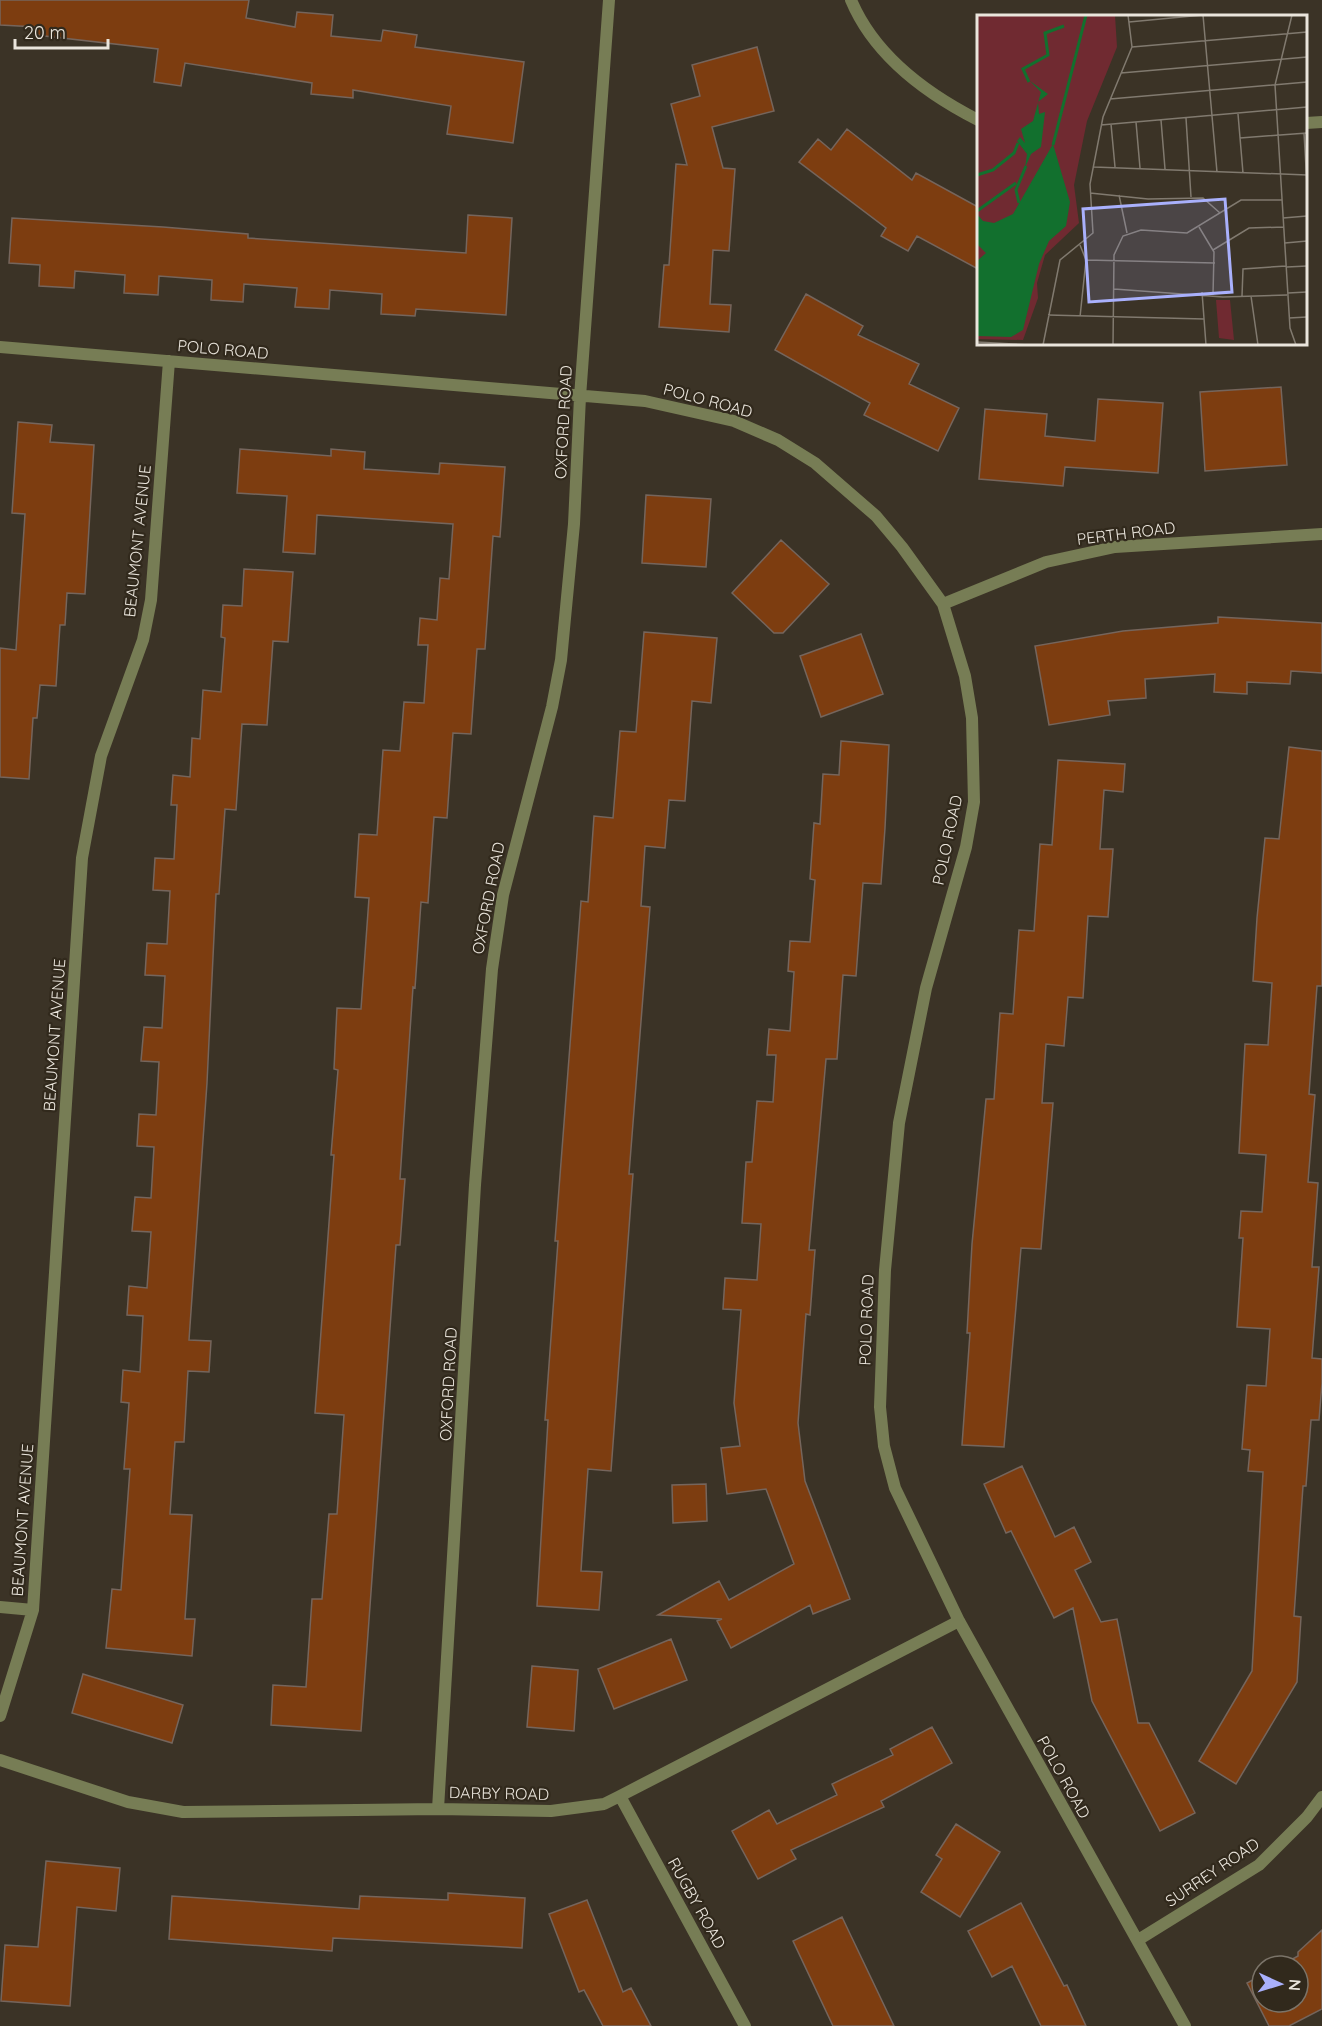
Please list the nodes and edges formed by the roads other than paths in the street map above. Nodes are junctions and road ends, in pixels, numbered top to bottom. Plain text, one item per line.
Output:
1 (609, 0) edge
2 (851, 0) edge
3 (977, 119) edge
4 (1322, 122) edge
5 (1307, 123) edge
6 (0, 347) edge
7 (169, 361) junction
8 (580, 398) junction
9 (1322, 534) edge
10 (943, 604) junction
11 (0, 1607) edge
12 (33, 1610) junction
13 (959, 1621) junction
14 (0, 1716) edge
15 (0, 1760) edge
16 (620, 1796) junction
17 (1322, 1797) edge
18 (438, 1809) junction
19 (1138, 1940) junction
20 (745, 2026) edge
21 (1185, 2026) edge

1 - 8 street, OXFORD ROAD
2 - 3 street
4 - 5 street
6 - 7 street, POLO ROAD
7 - 8 street, POLO ROAD
7 - 12 street, BEAUMONT AVENUE
8 - 10 street, POLO ROAD
8 - 18 street, OXFORD ROAD
9 - 10 street, PERTH ROAD
10 - 13 street, POLO ROAD
11 - 12 street
12 - 14 street, BEAUMONT AVENUE
13 - 16 street, DARBY ROAD
13 - 19 street, POLO ROAD
15 - 18 street, DARBY ROAD
16 - 18 street, DARBY ROAD
16 - 20 street, RUGBY ROAD
17 - 19 street, SURREY ROAD
19 - 21 street, POLO ROAD

